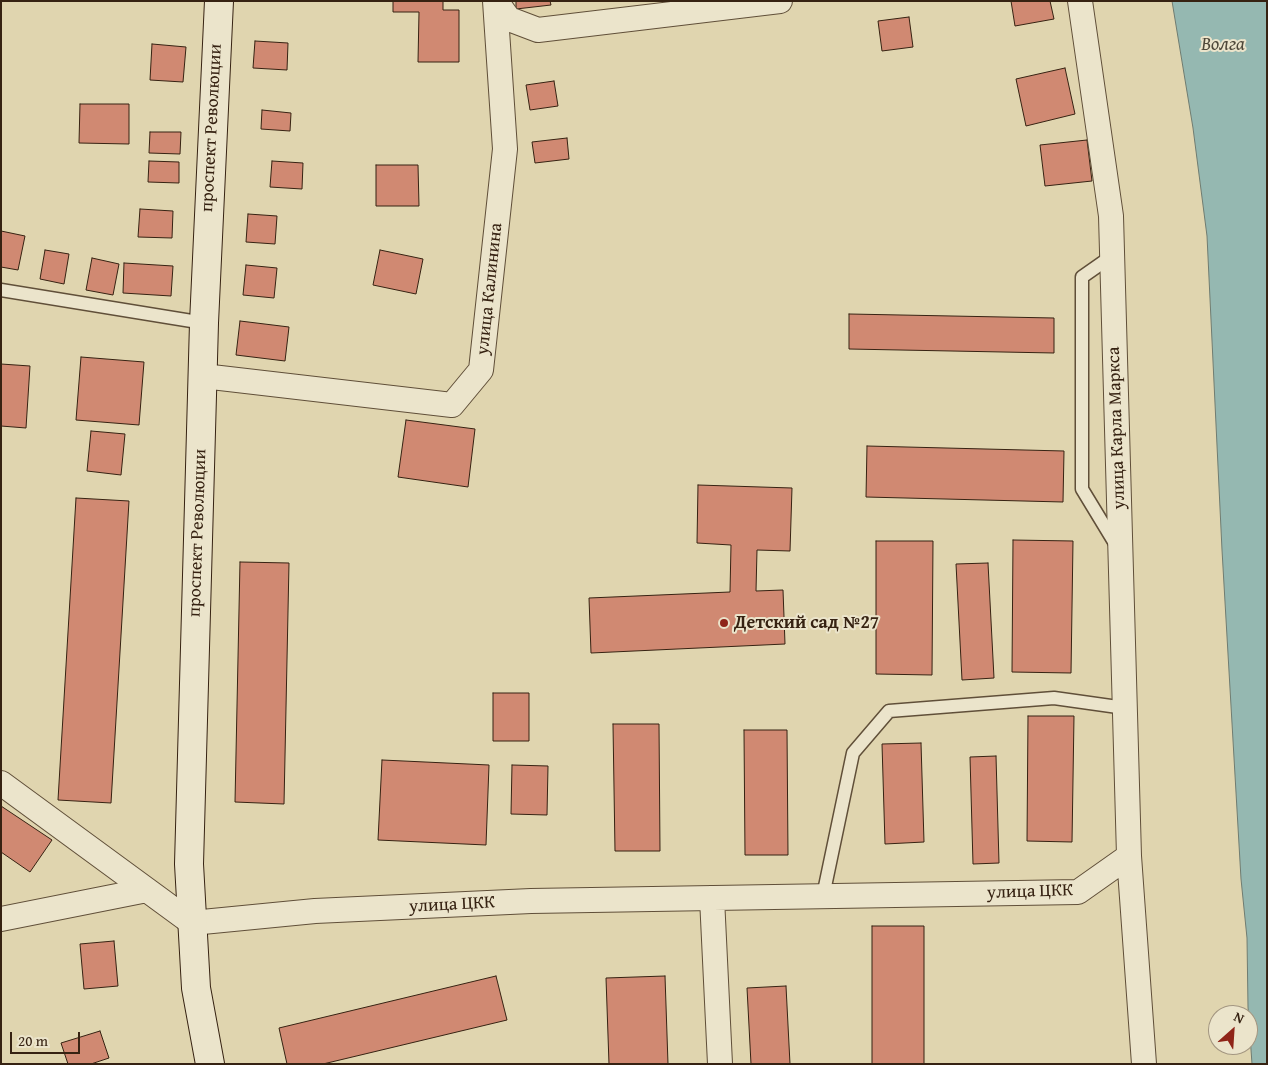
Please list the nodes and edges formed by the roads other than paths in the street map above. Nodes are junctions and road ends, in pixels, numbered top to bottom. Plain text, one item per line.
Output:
1 (218, 1) edge
2 (496, 1) edge
3 (780, 1) edge
4 (1080, 1) edge
5 (1112, 256) junction
6 (1, 290) edge
7 (204, 322) junction
8 (203, 376) junction
9 (1121, 553) junction
10 (1125, 708) junction
11 (1, 783) edge
12 (1129, 856) junction
13 (147, 890) junction
14 (823, 896) junction
15 (712, 898) junction
16 (1, 919) edge
17 (192, 923) junction
18 (210, 1064) edge
19 (720, 1064) edge
20 (1144, 1064) edge

1 - 7 street, проспект Революции
2 - 3 street, улица Калинина
2 - 8 street, улица Калинина
4 - 5 street, улица Карла Маркса
5 - 9 street, улица Карла Маркса
5 - 9 lane
6 - 7 lane
7 - 8 street, проспект Революции
8 - 17 street, проспект Революции
9 - 10 street, улица Карла Маркса
10 - 12 street, улица Карла Маркса
10 - 14 lane
11 - 13 street
12 - 14 street, улица ЦКК
12 - 20 street
13 - 16 street
13 - 17 street
14 - 15 street, улица ЦКК
15 - 17 street, улица ЦКК
15 - 19 street
17 - 18 street, проспект Революции

